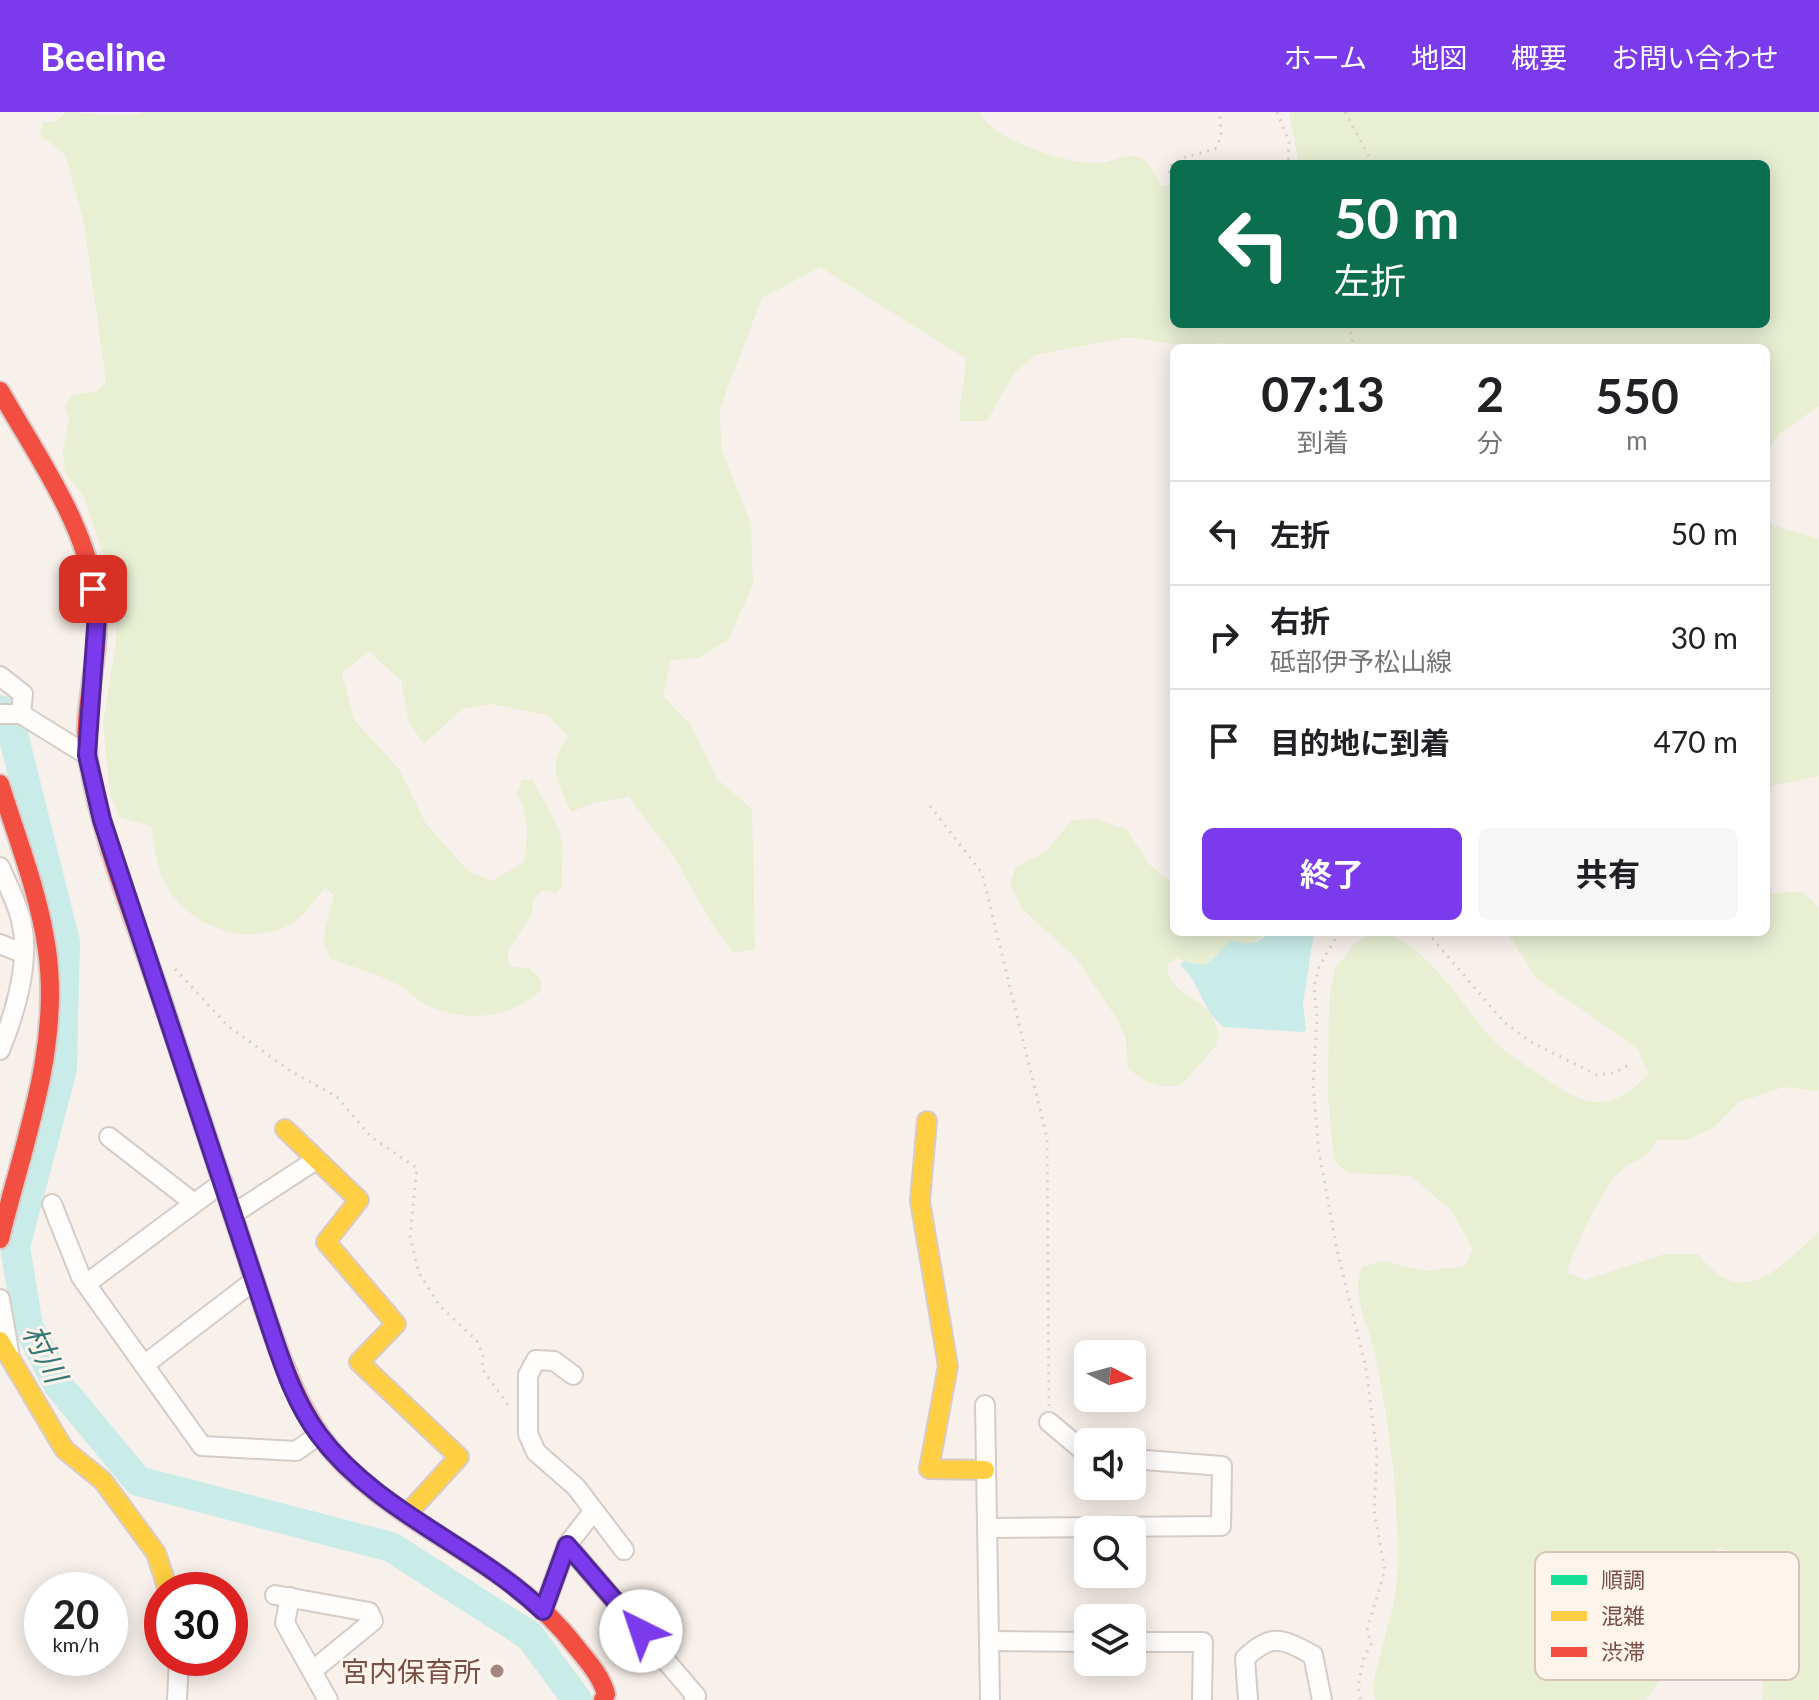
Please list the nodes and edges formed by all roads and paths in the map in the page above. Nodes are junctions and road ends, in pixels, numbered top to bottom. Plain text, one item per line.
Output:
1 (1220, 112) edge
2 (1277, 112) edge
3 (1345, 112) edge
4 (1179, 160) edge
5 (1288, 160) edge
6 (1371, 160) edge
7 (0, 391) edge
8 (0, 676) edge
9 (0, 714) edge
10 (21, 714) junction
11 (87, 755) junction
12 (0, 784) edge
13 (930, 806) dead end
14 (3, 807) edge
15 (0, 867) edge
16 (1337, 936) edge
17 (1430, 936) edge
18 (0, 944) edge
19 (22, 953) junction
20 (0, 1050) edge
21 (1629, 1065) dead end
22 (927, 1121) dead end
23 (285, 1129) dead end
24 (109, 1137) dead end
25 (316, 1160) junction
26 (223, 1182) junction
27 (194, 1203) junction
28 (52, 1204) dead end
29 (233, 1214) junction
30 (0, 1239) edge
31 (255, 1280) junction
32 (86, 1284) junction
33 (0, 1299) edge
34 (0, 1341) edge
35 (10, 1359) junction
36 (144, 1365) junction
37 (573, 1375) dead end
38 (985, 1405) dead end
39 (1049, 1422) joint
40 (319, 1435) junction
41 (1074, 1443) edge
42 (1146, 1460) edge
43 (985, 1470) junction
44 (408, 1513) junction
45 (592, 1513) junction
46 (987, 1528) junction
47 (567, 1545) junction
48 (624, 1550) dead end
49 (162, 1572) edge
50 (543, 1611) junction
51 (989, 1641) junction
52 (1074, 1642) edge
53 (1146, 1642) edge
54 (312, 1671) junction
55 (178, 1676) edge
56 (609, 1698) edge
57 (177, 1700) edge
58 (328, 1700) edge
59 (694, 1700) edge
60 (990, 1700) edge
61 (1202, 1700) edge
62 (1248, 1700) edge
63 (1322, 1700) edge
64 (1361, 1700) edge

1 - 4 path
2 - 5 path
3 - 6 path
7 - 11 street
8 - 10 street
9 - 10 street
10 - 11 street
11 - 26 street
12 - 14 street
13 - 39 path
14 - 30 street
15 - 19 street
16 - 64 path
17 - 21 path
18 - 19 street
19 - 20 street
22 - 43 street
23 - 25 street
24 - 27 street
25 - 29 street
25 - 44 street
26 - 27 street
26 - 29 street
27 - 32 street
28 - 32 street
29 - 31 street
31 - 36 street
31 - 40 street
32 - 36 street
33 - 35 street
34 - 35 street
35 - 49 street
36 - 40 street
37 - 45 street
38 - 43 street
39 - 41 street
40 - 44 street
42 - 46 street
43 - 46 street
44 - 50 street
45 - 47 street
45 - 48 street
46 - 51 street
47 - 50 street
47 - 59 street
50 - 56 street
51 - 52 street
51 - 60 street
53 - 61 street
54 - 54 street
54 - 58 street
55 - 57 street
62 - 63 street

